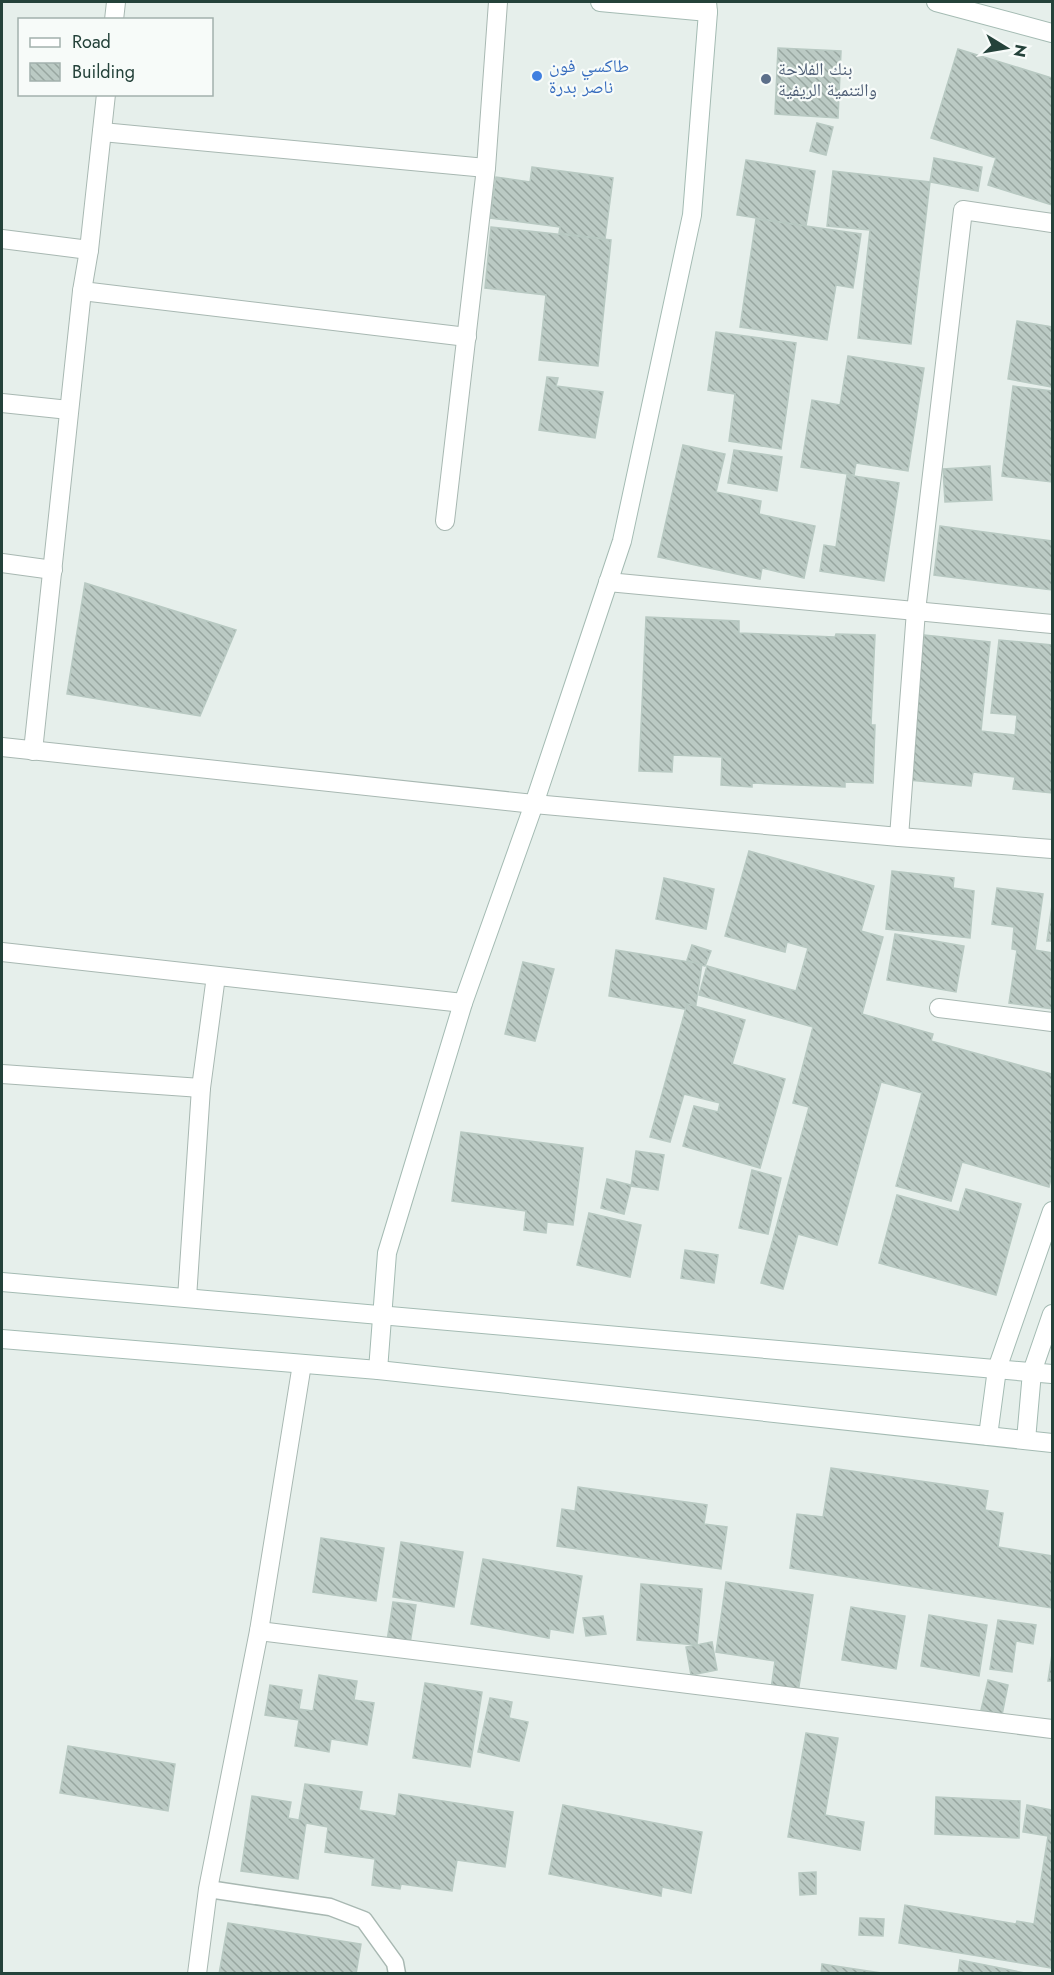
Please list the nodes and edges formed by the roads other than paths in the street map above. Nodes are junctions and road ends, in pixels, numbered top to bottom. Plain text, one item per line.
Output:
1 (116, 2) edge
2 (498, 2) edge
3 (600, 2) edge
4 (936, 2) edge
5 (708, 7) edge
6 (114, 18) edge
7 (1053, 33) edge
8 (106, 96) edge
9 (102, 132) junction
10 (486, 168) junction
11 (1053, 223) edge
12 (2, 239) edge
13 (89, 250) junction
14 (82, 291) junction
15 (466, 337) junction
16 (2, 403) edge
17 (69, 410) junction
18 (445, 521) dead end
19 (2, 563) edge
20 (52, 570) junction
21 (608, 582) junction
22 (916, 610) junction
23 (1053, 624) edge
24 (2, 747) edge
25 (33, 751) junction
26 (534, 804) junction
27 (899, 837) junction
28 (1053, 849) edge
29 (2, 952) edge
30 (216, 976) junction
31 (463, 1003) junction
32 (939, 1008) dead end
33 (1053, 1023) edge
34 (2, 1074) edge
35 (201, 1088) junction
36 (1053, 1211) edge
37 (2, 1282) edge
38 (187, 1298) junction
39 (1053, 1314) edge
40 (382, 1315) junction
41 (2, 1339) edge
42 (302, 1365) junction
43 (997, 1369) junction
44 (378, 1370) junction
45 (1032, 1372) junction
46 (1053, 1374) edge
47 (988, 1436) junction
48 (1026, 1440) junction
49 (1053, 1443) edge
50 (259, 1631) junction
51 (1053, 1729) edge
52 (208, 1888) junction
53 (197, 1974) edge
54 (397, 1974) edge

1 - 6 street
2 - 10 street
3 - 5 street
4 - 7 street
5 - 21 street
8 - 9 street
9 - 10 street
9 - 13 street
10 - 15 street
11 - 22 street
12 - 13 street
13 - 14 street
14 - 15 street
14 - 17 street
15 - 18 street
16 - 17 street
17 - 20 street
19 - 20 street
20 - 25 street
21 - 22 street
21 - 26 street
22 - 23 street
22 - 27 street
24 - 25 street
25 - 26 street
26 - 27 street
26 - 31 street
27 - 28 street
29 - 30 street
30 - 31 street
30 - 35 street
31 - 40 street
32 - 33 street
34 - 35 street
35 - 38 street
36 - 43 street
37 - 38 street
38 - 40 street
39 - 45 street
40 - 43 street
40 - 44 street
41 - 42 street
42 - 44 street
42 - 50 street
43 - 45 street
43 - 47 street
44 - 47 street
45 - 46 street
45 - 48 street
47 - 48 street
48 - 49 street
50 - 51 street
50 - 52 street
52 - 53 street
52 - 54 lane

